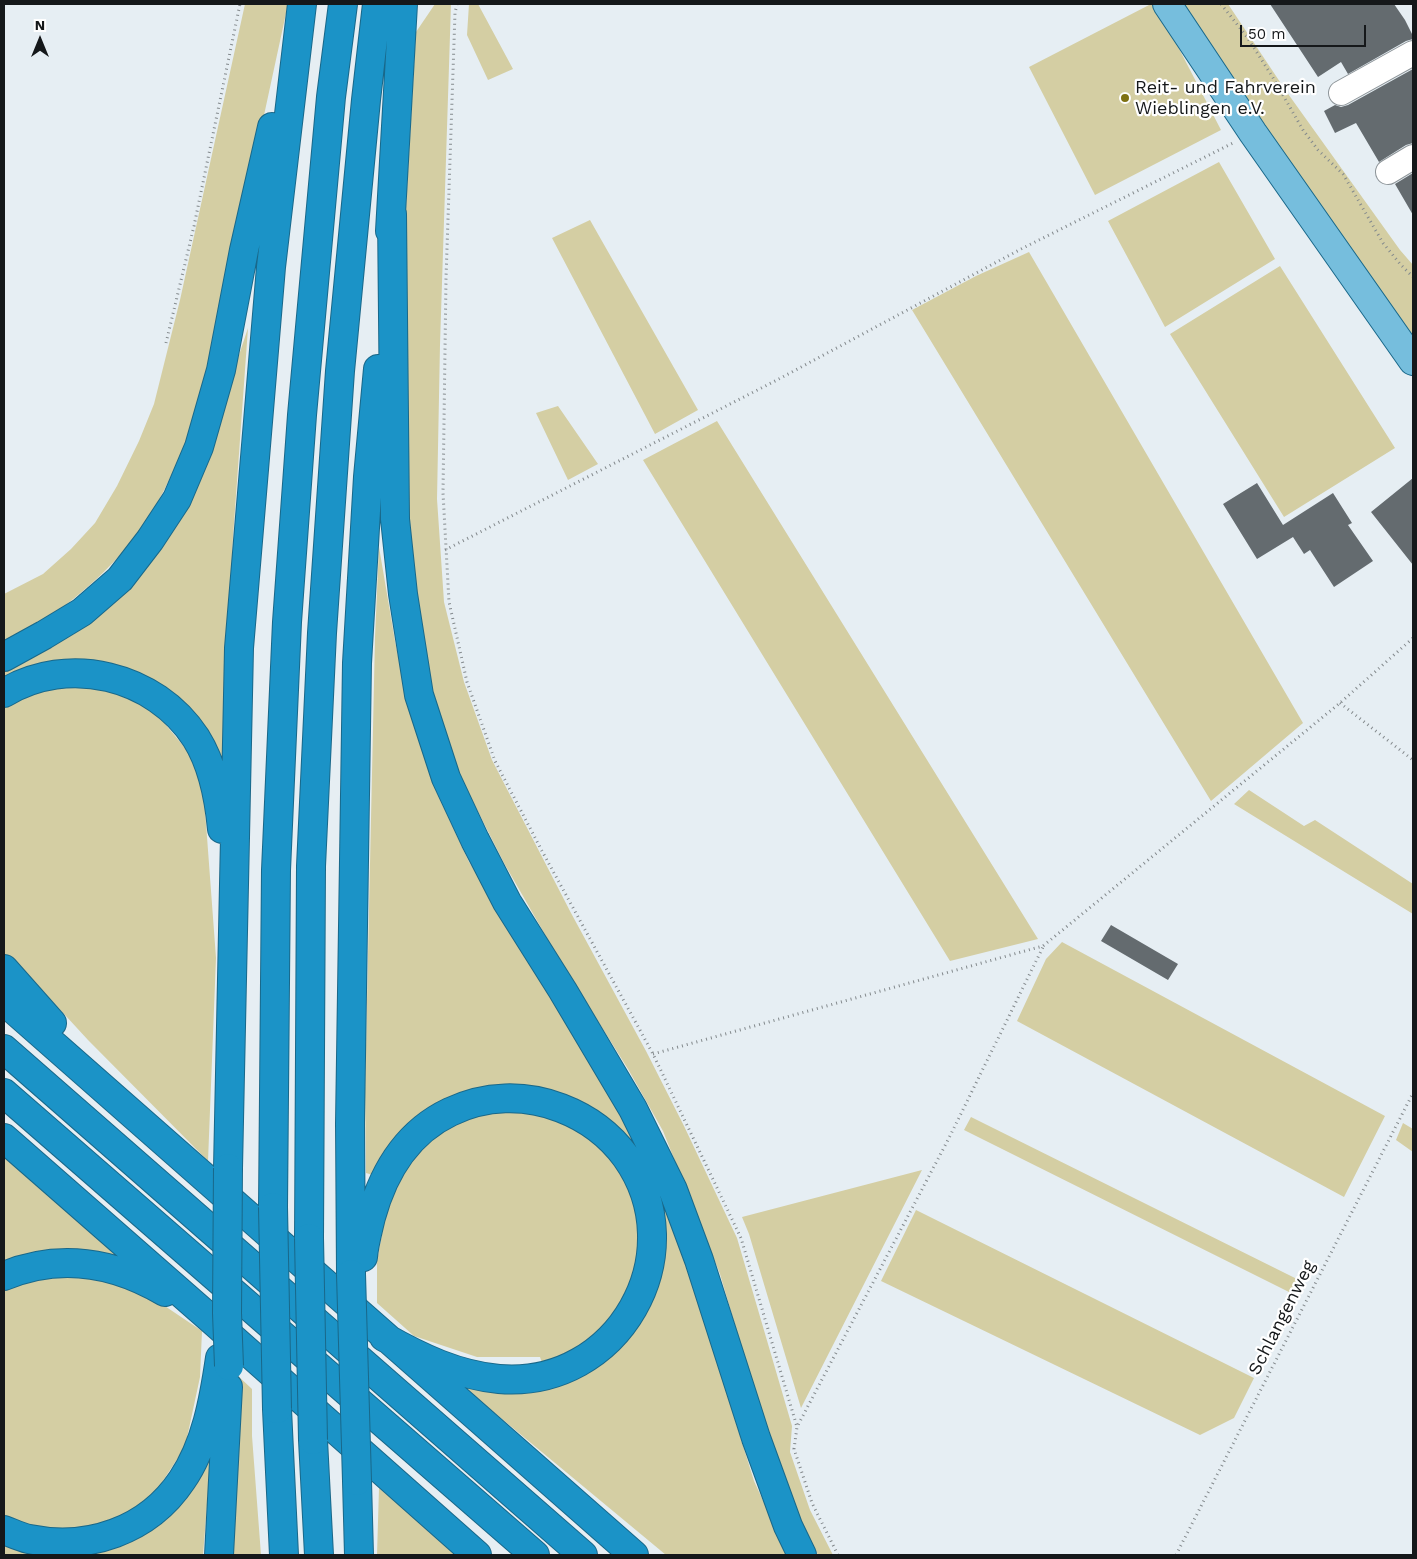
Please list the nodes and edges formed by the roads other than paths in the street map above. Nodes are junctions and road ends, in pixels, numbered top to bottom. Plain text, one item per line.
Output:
1 (301, 4) edge
2 (343, 4) edge
3 (377, 4) edge
4 (403, 4) edge
5 (1167, 4) edge
6 (1413, 53) edge
7 (1340, 94) dead end
8 (1413, 157) edge
9 (1388, 172) dead end
10 (392, 214) junction
11 (1413, 361) edge
12 (4, 656) edge
13 (4, 693) edge
14 (232, 931) junction
15 (4, 969) edge
16 (4, 1001) edge
17 (4, 1049) edge
18 (4, 1093) edge
19 (118, 1102) junction
20 (4, 1138) edge
21 (4, 1276) edge
22 (357, 1279) junction
23 (220, 1317) junction
24 (384, 1337) junction
25 (225, 1362) junction
26 (4, 1530) edge
27 (219, 1555) edge
28 (284, 1555) edge
29 (319, 1555) edge
30 (359, 1555) edge
31 (477, 1555) edge
32 (535, 1555) edge
33 (582, 1555) edge
34 (634, 1555) edge
35 (802, 1555) edge

1 - 12 highway
1 - 14 highway
2 - 28 highway, bridge
3 - 29 highway, bridge
4 - 10 highway
5 - 11 main road
6 - 7 lane
8 - 9 lane
10 - 22 highway
10 - 35 highway
13 - 14 highway
14 - 23 highway, bridge
15 - 19 highway
16 - 19 highway
17 - 33 highway
18 - 32 highway
19 - 24 highway
20 - 23 highway
21 - 23 highway
22 - 24 highway
22 - 30 highway, bridge
23 - 25 highway, bridge
23 - 31 highway
24 - 34 highway
25 - 26 highway
25 - 27 highway

